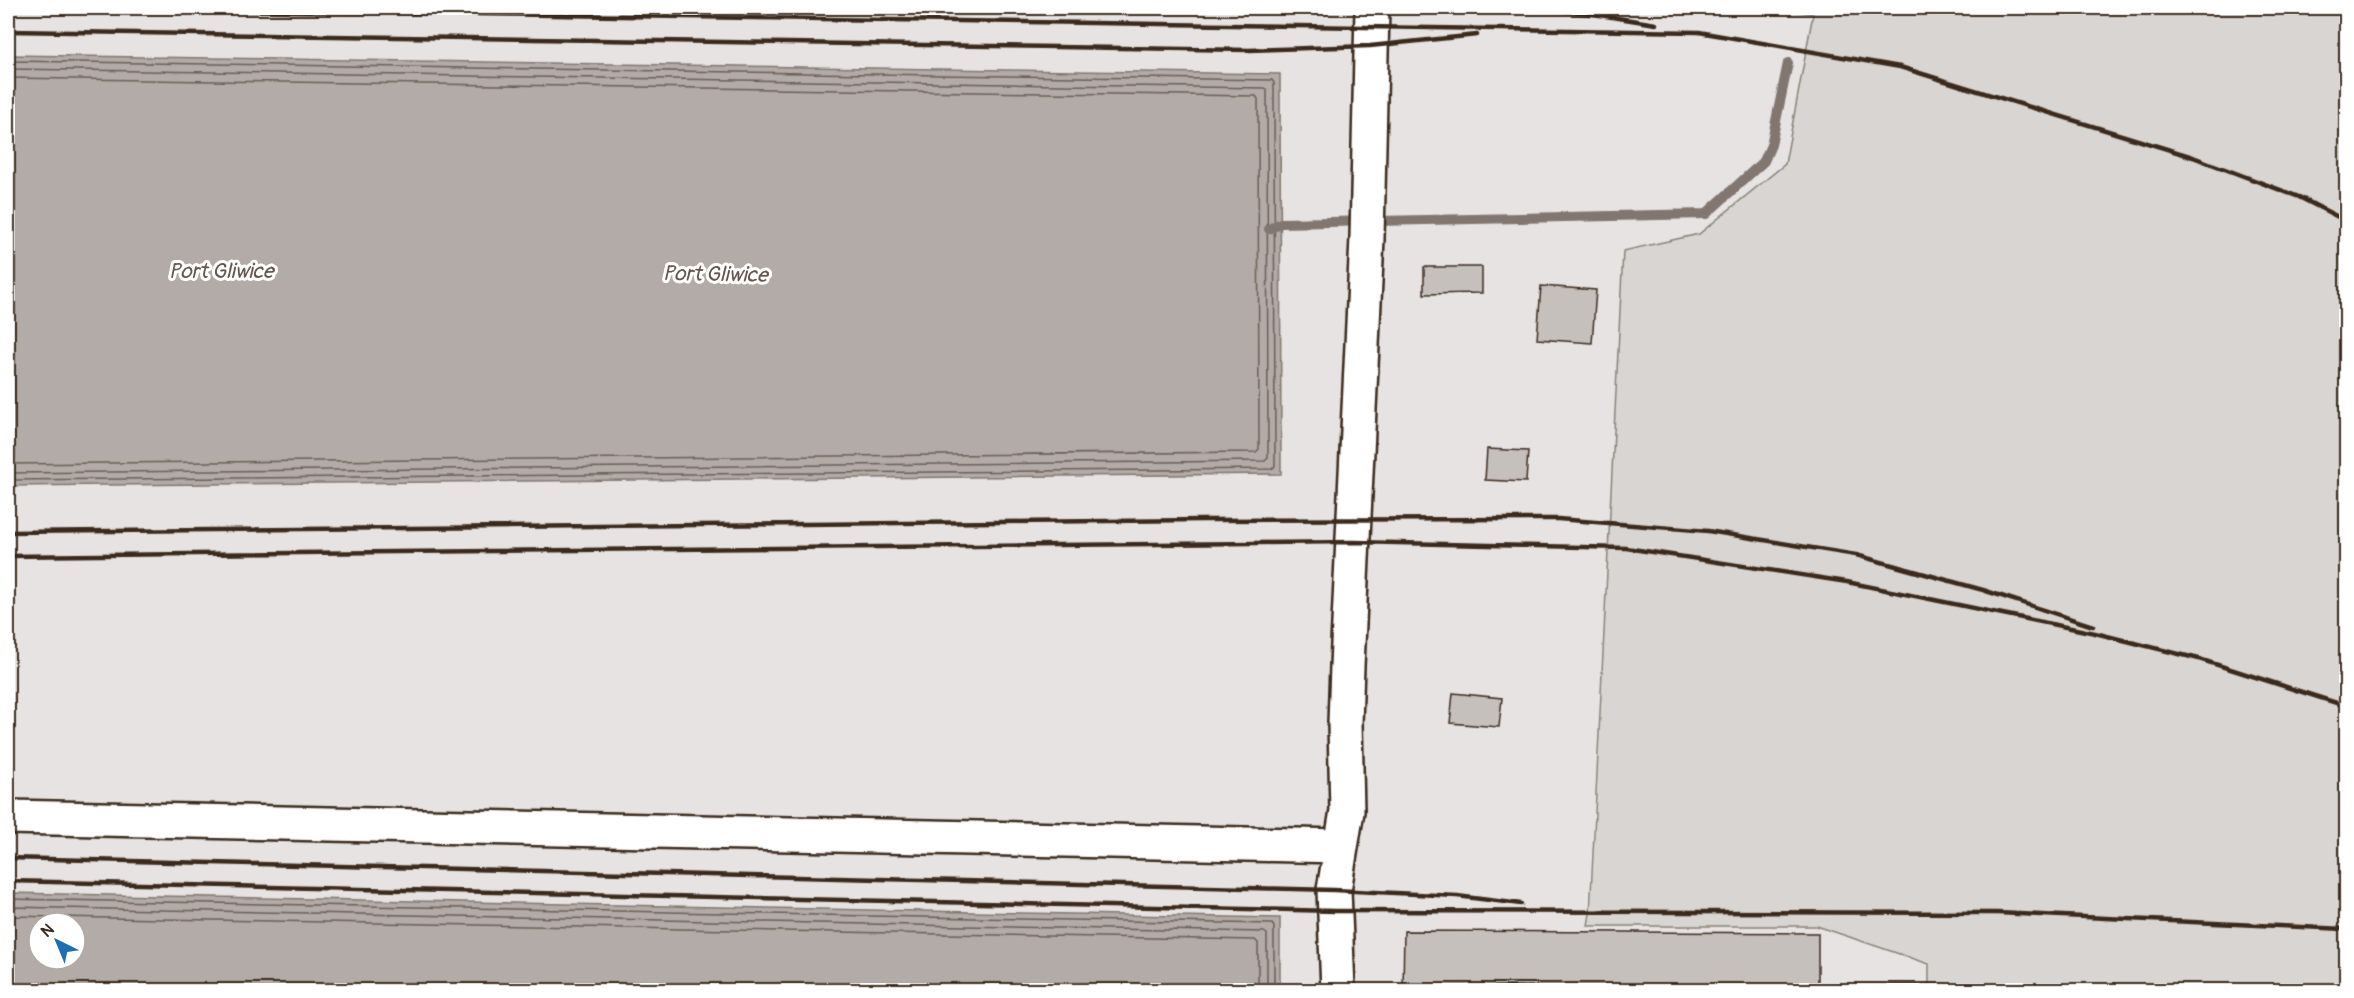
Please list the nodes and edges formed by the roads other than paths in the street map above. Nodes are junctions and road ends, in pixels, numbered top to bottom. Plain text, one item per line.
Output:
1 (1372, 8) edge
2 (8, 817) edge
3 (1341, 846) junction
4 (1338, 990) edge

1 - 3 lane
2 - 3 lane
3 - 4 lane

